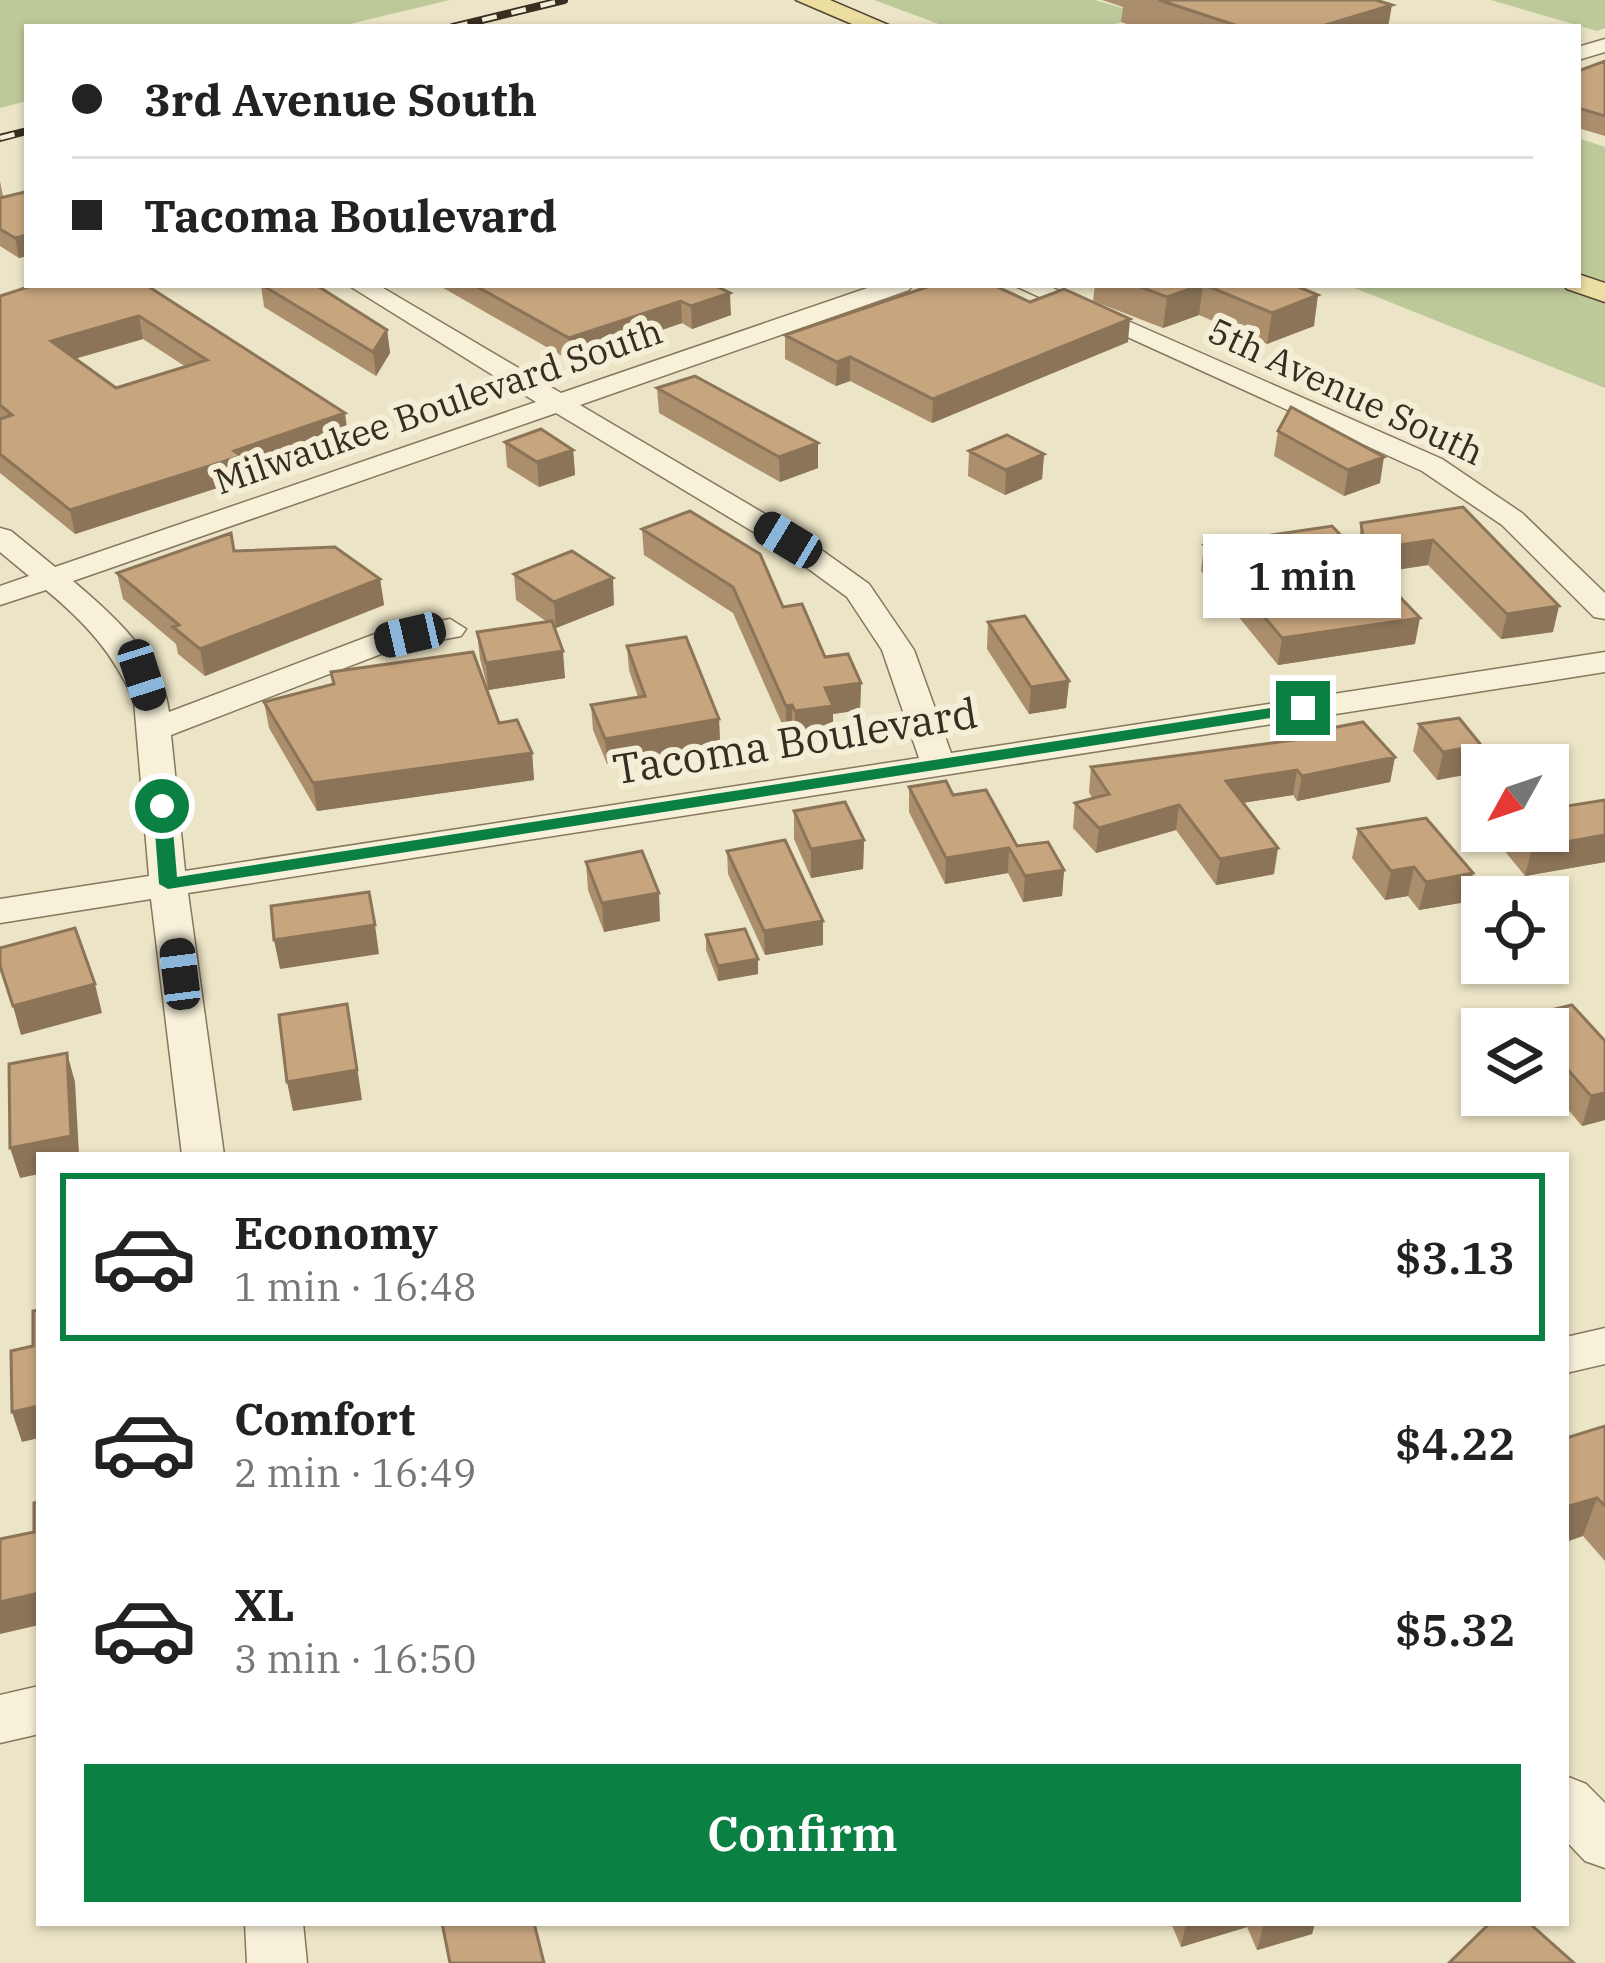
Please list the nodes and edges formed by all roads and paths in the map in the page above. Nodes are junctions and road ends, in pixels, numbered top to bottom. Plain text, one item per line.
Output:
1 (808, 0) edge
2 (873, 24) edge
3 (365, 288) edge
4 (891, 288) edge
5 (1032, 288) edge
6 (561, 402) junction
7 (0, 537) edge
8 (49, 579) junction
9 (0, 596) edge
10 (1605, 610) edge
11 (450, 629) dead end
12 (1605, 662) edge
13 (156, 729) junction
14 (938, 764) junction
15 (168, 884) junction
16 (0, 911) edge
17 (203, 1152) edge
18 (1605, 1346) edge
19 (1569, 1354) edge
20 (36, 1711) edge
21 (0, 1719) edge
22 (1569, 1805) edge
23 (1605, 1842) edge
24 (274, 1926) edge
25 (277, 1963) edge

1 - 2 main road
3 - 6 street
4 - 6 street, Milwaukee Boulevard South
5 - 10 street, 5th Avenue South
6 - 8 street, Milwaukee Boulevard South
6 - 14 street
7 - 8 street
8 - 9 street, Milwaukee Boulevard South
8 - 13 street
11 - 13 street
12 - 14 street, Tacoma Boulevard
13 - 15 street
14 - 15 street, Tacoma Boulevard
15 - 16 street, Tacoma Boulevard
15 - 17 street
18 - 19 street
20 - 21 street
22 - 23 street
24 - 25 street

